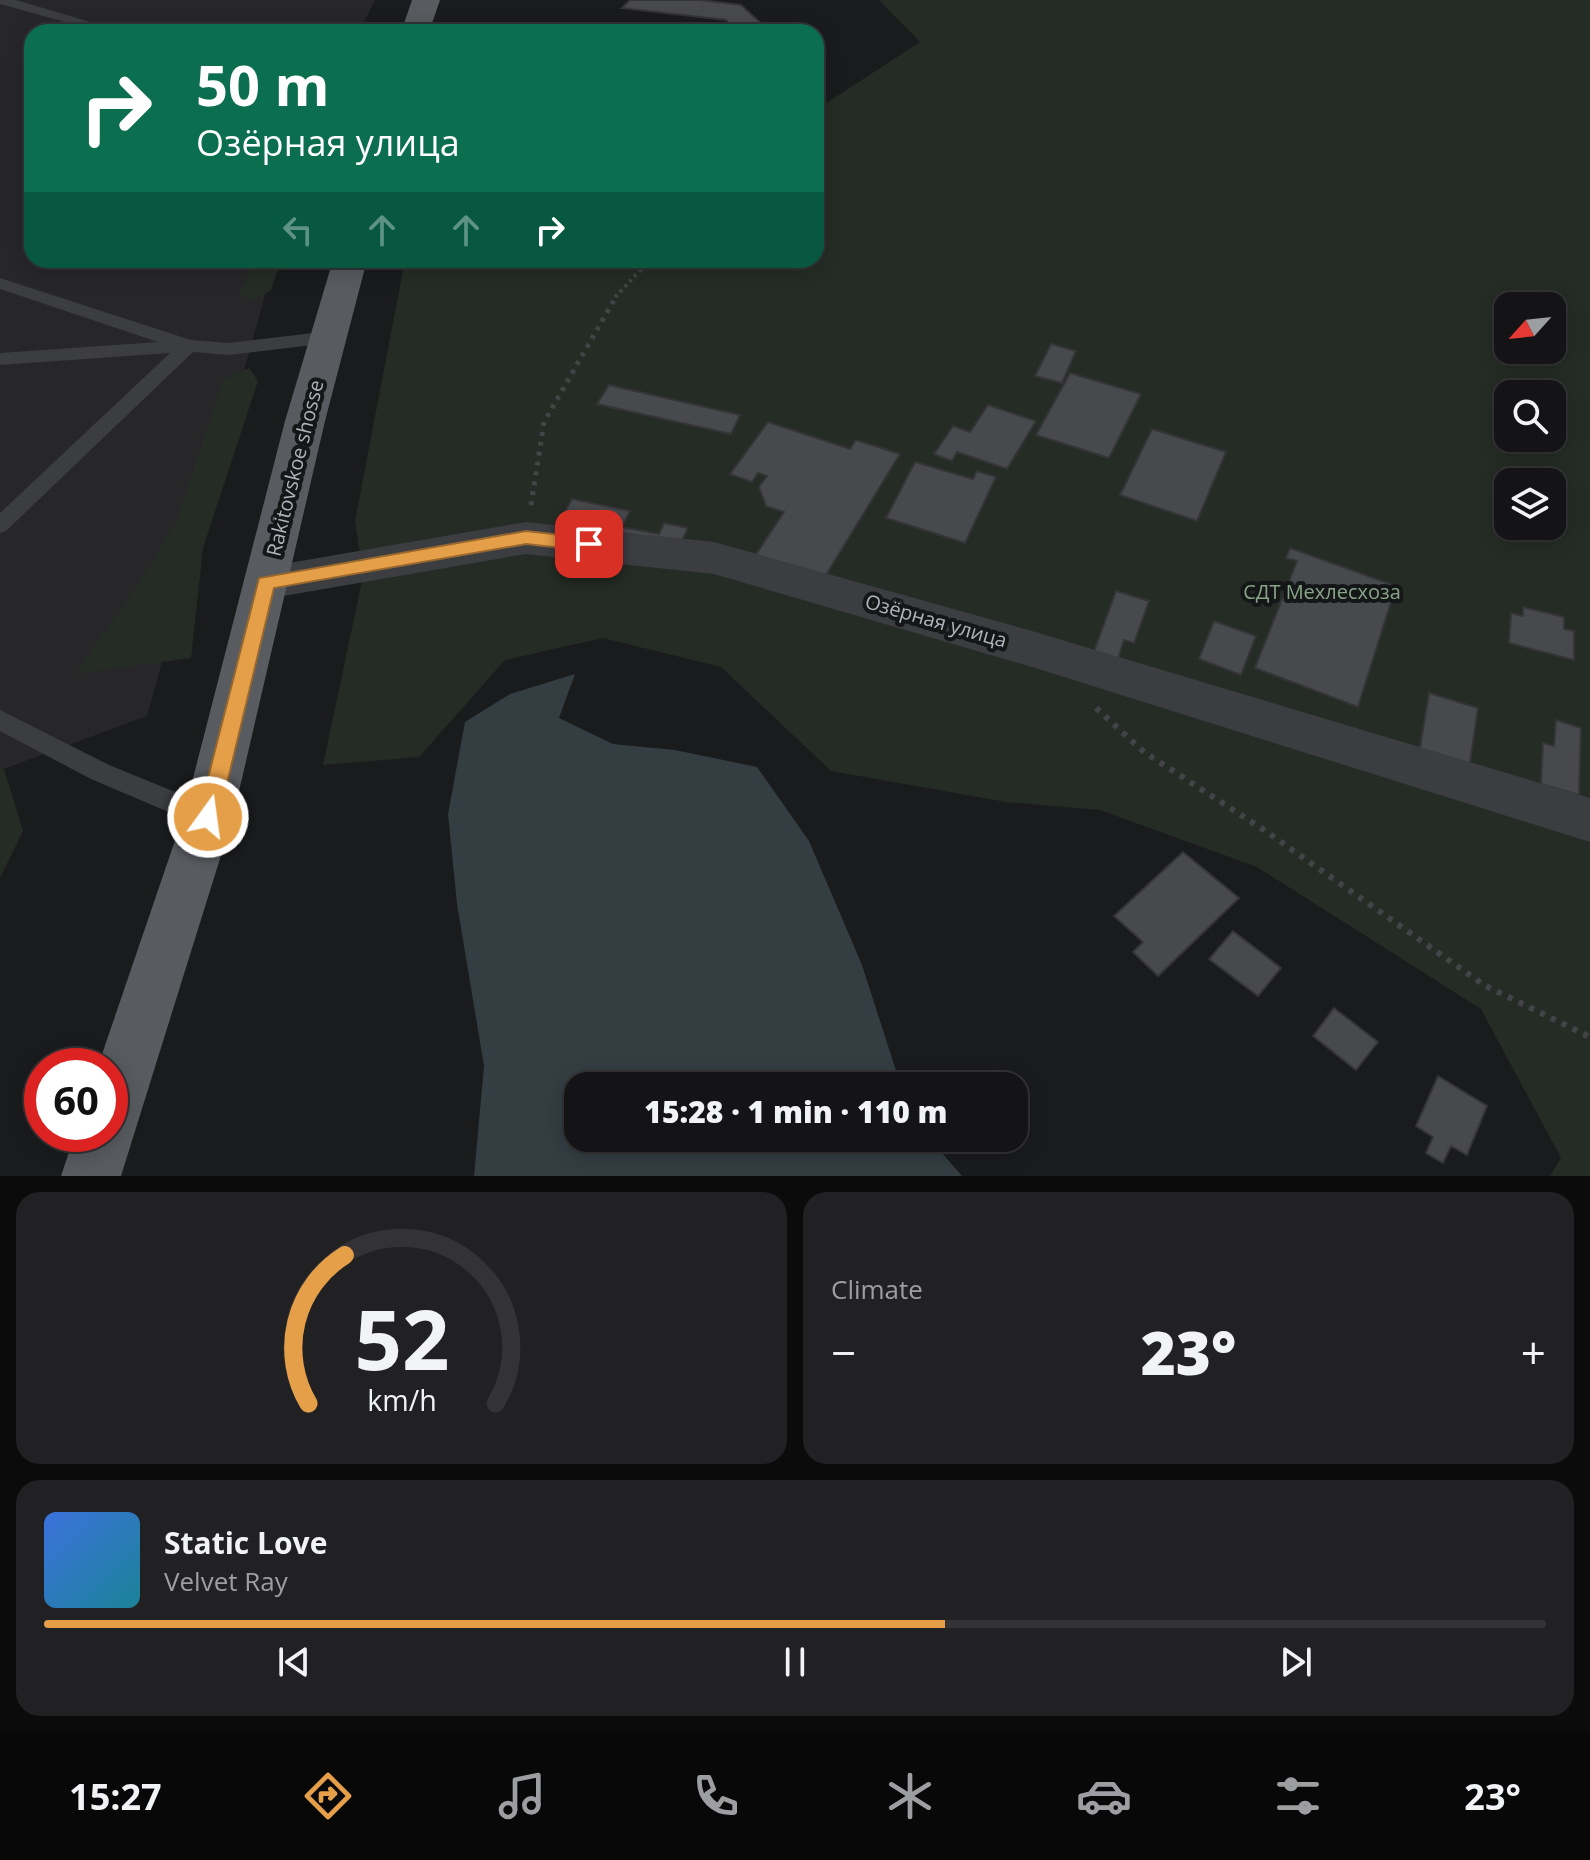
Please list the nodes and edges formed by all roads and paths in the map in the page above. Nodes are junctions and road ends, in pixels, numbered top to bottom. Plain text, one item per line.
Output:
1 (0, 0) edge
2 (426, 0) edge
3 (88, 24) edge
4 (418, 24) edge
5 (348, 268) edge
6 (642, 268) edge
7 (0, 283) edge
8 (330, 337) junction
9 (189, 346) junction
10 (0, 359) edge
11 (0, 525) edge
12 (526, 538) junction
13 (266, 583) junction
14 (1088, 700) dead end
15 (0, 720) edge
16 (208, 817) junction
17 (1590, 820) edge
18 (1590, 1037) edge
19 (128, 1062) edge
20 (99, 1152) edge
21 (91, 1176) edge

1 - 3 lane
2 - 4 main road
5 - 8 main road, Rakitovskoe shosse
6 - 12 path
7 - 9 lane
8 - 9 lane
8 - 13 main road, Rakitovskoe shosse
9 - 10 lane
9 - 11 lane
12 - 13 street, Озёрная улица
12 - 17 street, Озёрная улица
13 - 16 main road, Rakitovskoe shosse
14 - 18 path
15 - 16 lane
16 - 19 main road, Rakitovskoe shosse
20 - 21 main road

